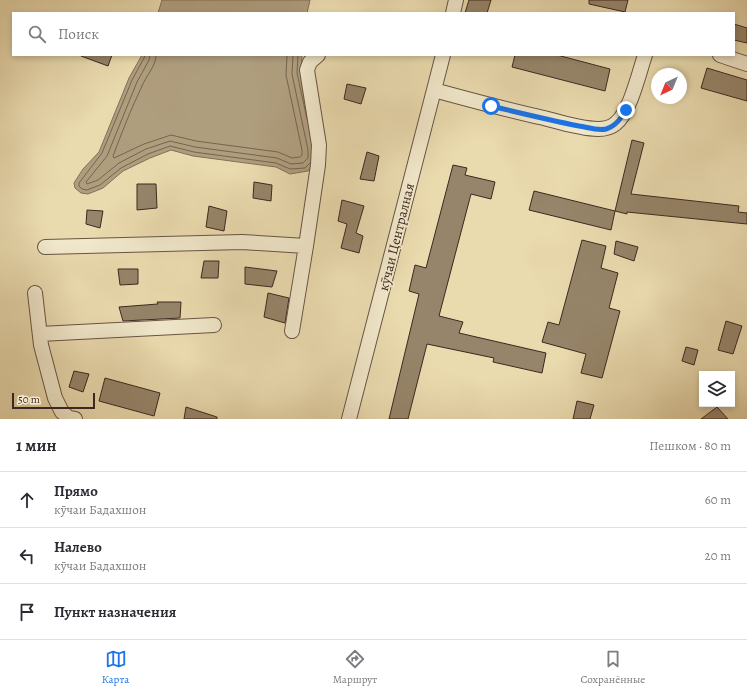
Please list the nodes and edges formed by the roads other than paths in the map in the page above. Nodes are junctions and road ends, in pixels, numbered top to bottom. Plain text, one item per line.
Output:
1 (456, 0) edge
2 (453, 12) edge
3 (317, 56) edge
4 (443, 56) edge
5 (645, 56) edge
6 (723, 56) edge
7 (747, 64) edge
8 (434, 90) junction
9 (306, 246) junction
10 (45, 247) dead end
11 (35, 293) dead end
12 (214, 325) dead end
13 (292, 331) dead end
14 (40, 334) junction
15 (71, 418) edge
16 (349, 419) edge

1 - 2 street
3 - 9 street
4 - 8 street, кӯчаи Централная
5 - 8 street
6 - 7 street
8 - 16 street, кӯчаи Централная
9 - 10 street
9 - 13 street
11 - 14 street
12 - 14 street
14 - 15 street

